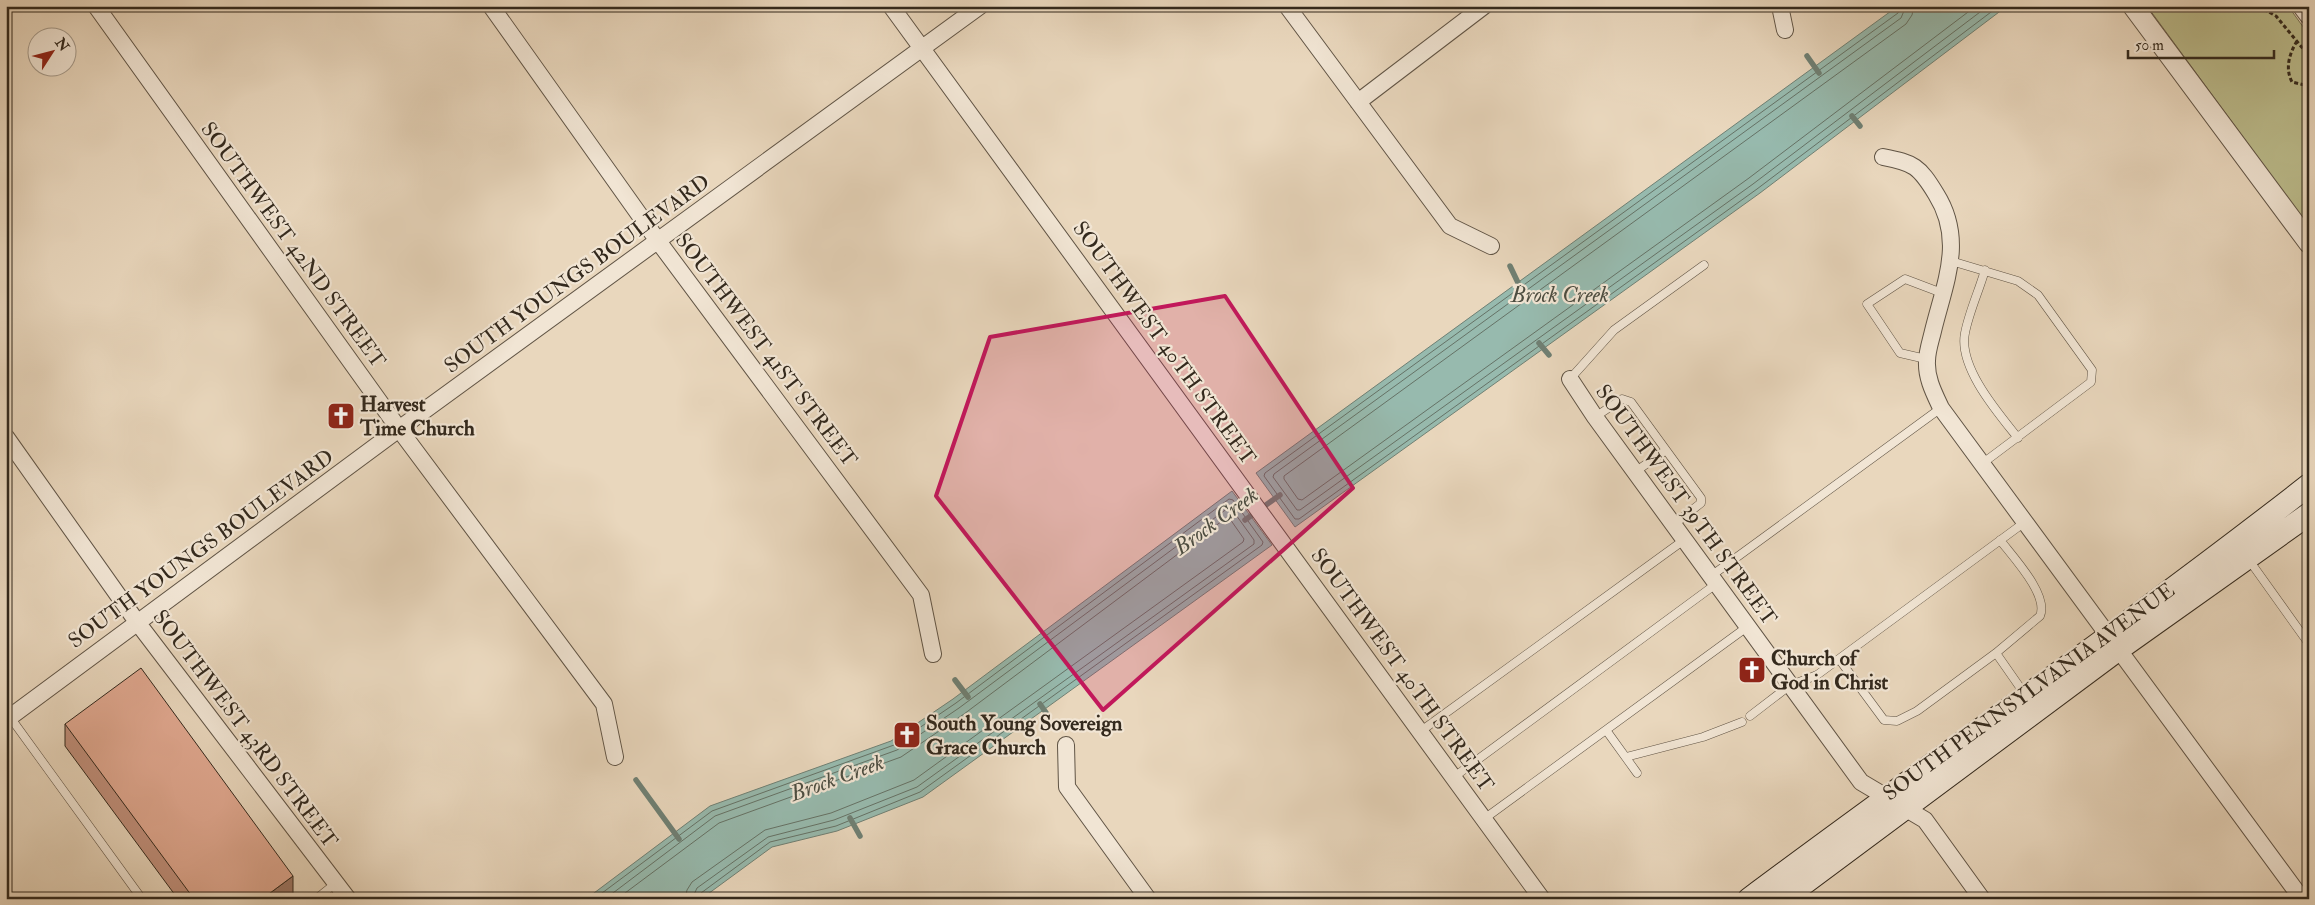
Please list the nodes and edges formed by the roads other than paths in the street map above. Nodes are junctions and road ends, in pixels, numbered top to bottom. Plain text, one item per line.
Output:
1 (96, 6) edge
2 (491, 6) edge
3 (891, 6) edge
4 (980, 6) edge
5 (1287, 6) edge
6 (1484, 6) edge
7 (1780, 6) edge
8 (2134, 6) edge
9 (2303, 6) edge
10 (2309, 14) edge
11 (1784, 30) dead end
12 (922, 50) junction
13 (1358, 102) junction
14 (1883, 157) dead end
15 (658, 241) junction
16 (2309, 243) edge
17 (1491, 246) dead end
18 (1951, 261) junction
19 (1704, 265) dead end
20 (1985, 270) junction
21 (1942, 293) junction
22 (1926, 359) junction
23 (1570, 379) joint
24 (1941, 408) junction
25 (1595, 417) junction
26 (399, 430) junction
27 (6, 437) edge
28 (2018, 438) junction
29 (1666, 450) junction
30 (1982, 463) junction
31 (1635, 472) junction
32 (2309, 485) edge
33 (2309, 514) edge
34 (2025, 522) junction
35 (1673, 525) junction
36 (1684, 540) junction
37 (2000, 540) junction
38 (2242, 549) junction
39 (1713, 580) junction
40 (137, 622) junction
41 (1747, 627) junction
42 (2114, 642) junction
43 (2309, 644) edge
44 (1996, 653) junction
45 (933, 654) dead end
46 (1839, 659) junction
47 (1790, 686) junction
48 (2027, 697) junction
49 (1750, 716) dead end
50 (8, 719) edge
51 (1742, 722) dead end
52 (1606, 730) junction
53 (1421, 731) junction
54 (1066, 744) dead end
55 (615, 757) dead end
56 (1626, 757) junction
57 (1637, 773) dead end
58 (1454, 777) junction
59 (1886, 797) junction
60 (1905, 808) junction
61 (1484, 819) junction
62 (336, 883) junction
63 (142, 899) edge
64 (316, 899) edge
65 (348, 899) edge
66 (1148, 899) edge
67 (1542, 899) edge
68 (1749, 899) edge
69 (1782, 899) edge
70 (1982, 899) edge
71 (2302, 899) edge

1 - 26 street, SOUTHWEST 42ND STREET
2 - 15 street, SOUTHWEST 41ST STREET
3 - 12 street, SOUTHWEST 40TH STREET
4 - 12 street, SOUTH YOUNGS BOULEVARD
5 - 13 street
6 - 13 street
7 - 11 street
8 - 16 street
9 - 10 street
12 - 15 street, SOUTH YOUNGS BOULEVARD
12 - 53 street, SOUTHWEST 40TH STREET
13 - 17 street
14 - 18 street
15 - 26 street, SOUTH YOUNGS BOULEVARD
15 - 45 street, SOUTHWEST 41ST STREET
18 - 20 lane
18 - 21 street
19 - 23 lane
20 - 28 lane
20 - 28 lane
21 - 22 street
21 - 22 lane
22 - 24 street
23 - 25 street, SOUTHWEST 39TH STREET
24 - 30 street
24 - 39 lane
25 - 29 lane
25 - 31 street, SOUTHWEST 39TH STREET
26 - 40 street, SOUTH YOUNGS BOULEVARD
26 - 55 street, SOUTHWEST 42ND STREET
27 - 40 street, SOUTHWEST 43RD STREET
28 - 30 lane
29 - 31 lane
29 - 35 lane
30 - 34 street
31 - 35 street, SOUTHWEST 39TH STREET
32 - 38 main road, SOUTH PENNSYLVANIA AVENUE
33 - 38 main road, SOUTH PENNSYLVANIA AVENUE
34 - 37 lane
34 - 42 street
35 - 36 street, SOUTHWEST 39TH STREET
36 - 39 street, SOUTHWEST 39TH STREET
36 - 53 lane
37 - 44 lane
37 - 46 lane
38 - 42 main road, SOUTH PENNSYLVANIA AVENUE
38 - 43 lane
39 - 41 street, SOUTHWEST 39TH STREET
39 - 58 lane
40 - 50 street, SOUTH YOUNGS BOULEVARD
40 - 62 street, SOUTHWEST 43RD STREET
41 - 47 street, SOUTHWEST 39TH STREET
41 - 52 lane
42 - 48 main road, SOUTH PENNSYLVANIA AVENUE
42 - 60 main road, SOUTH PENNSYLVANIA AVENUE
42 - 71 street
44 - 46 lane
44 - 48 lane
46 - 47 lane
47 - 49 lane
47 - 59 street, SOUTHWEST 39TH STREET
48 - 59 main road, SOUTH PENNSYLVANIA AVENUE
50 - 63 lane
51 - 56 lane
52 - 56 lane
52 - 61 lane
53 - 58 street, SOUTHWEST 40TH STREET
54 - 66 street
56 - 57 lane
58 - 61 street, SOUTHWEST 40TH STREET
59 - 60 street, SOUTHWEST 39TH STREET
59 - 68 main road, SOUTH PENNSYLVANIA AVENUE
60 - 69 main road, SOUTH PENNSYLVANIA AVENUE
60 - 70 street, SOUTHWEST 39TH STREET
61 - 67 street, SOUTHWEST 40TH STREET
62 - 64 lane
62 - 65 street, SOUTHWEST 43RD STREET

